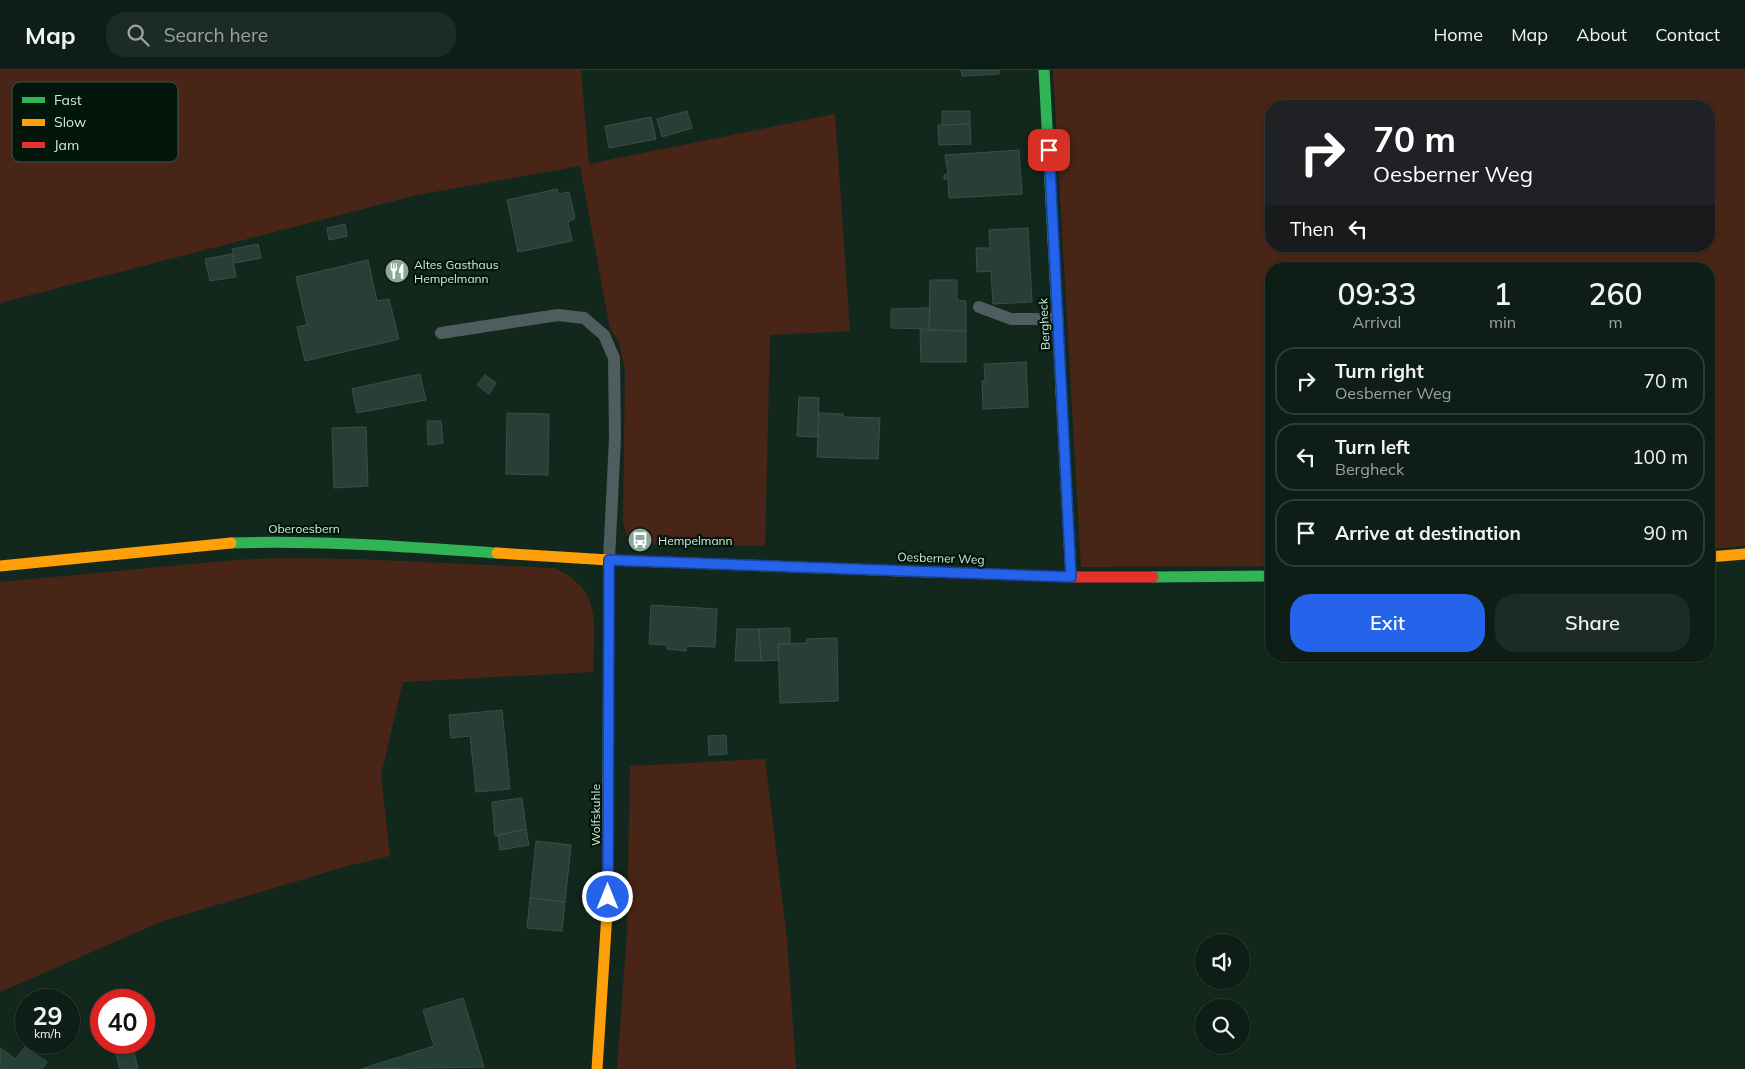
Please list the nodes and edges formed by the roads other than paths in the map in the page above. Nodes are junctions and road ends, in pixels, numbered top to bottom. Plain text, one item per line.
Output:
1 (1044, 70) edge
2 (979, 307) dead end
3 (1058, 319) junction
4 (441, 334) dead end
5 (1745, 554) edge
6 (1715, 556) edge
7 (609, 560) junction
8 (0, 566) edge
9 (1265, 576) edge
10 (1071, 577) junction
11 (596, 1069) edge

1 - 3 street, Bergheck
2 - 3 lane
3 - 10 street, Bergheck
4 - 7 lane
5 - 6 street
7 - 8 street, Oberoesbern
7 - 10 street, Oesberner Weg
7 - 11 street, Wolfskuhle
9 - 10 street, Oesberner Weg

